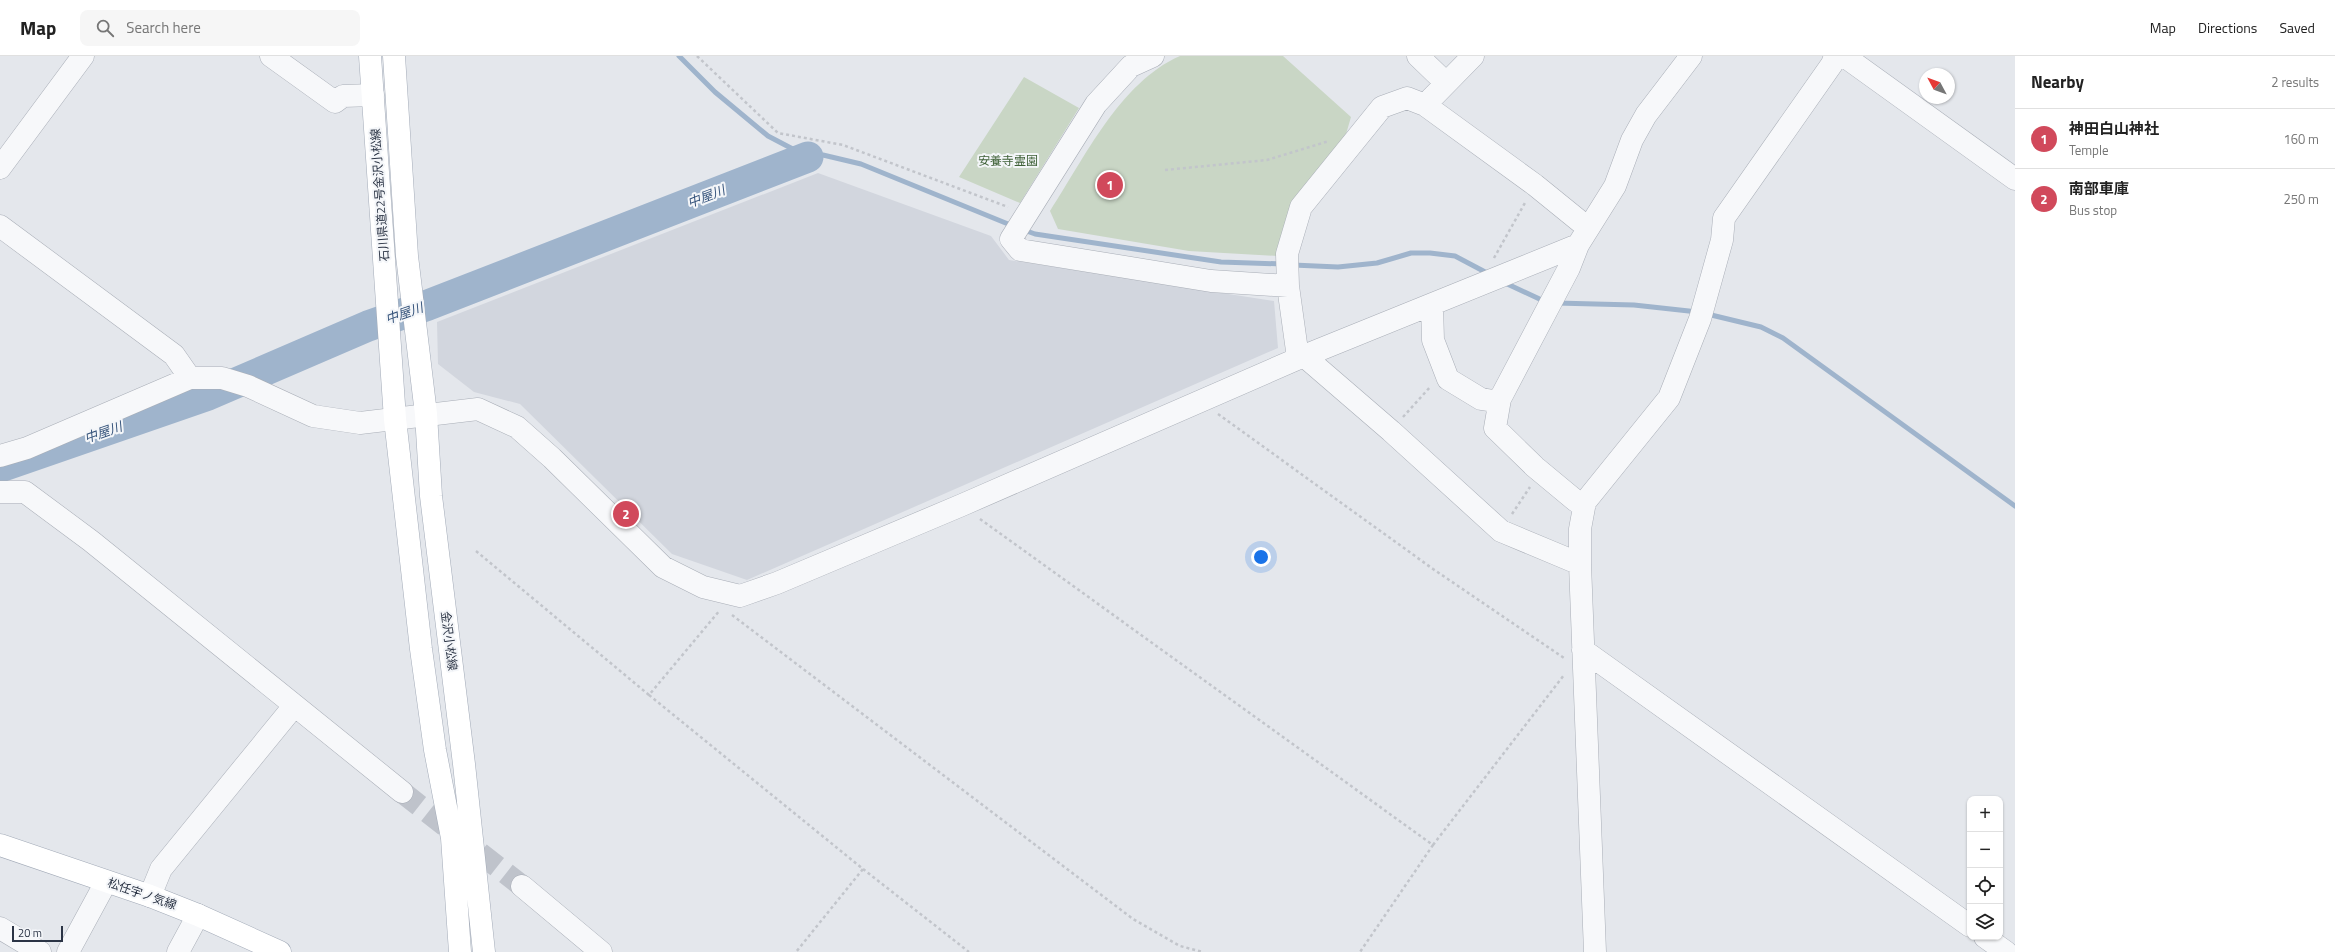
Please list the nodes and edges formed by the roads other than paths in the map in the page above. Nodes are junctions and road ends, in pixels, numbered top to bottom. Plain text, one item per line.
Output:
1 (83, 56) edge
2 (272, 56) edge
3 (370, 56) edge
4 (394, 56) edge
5 (1153, 56) edge
6 (1418, 56) edge
7 (1473, 56) edge
8 (1691, 56) edge
9 (1835, 56) edge
10 (1844, 56) edge
11 (1446, 83) junction
12 (373, 95) junction
13 (1425, 105) junction
14 (0, 168) edge
15 (2015, 179) edge
16 (0, 226) edge
17 (1583, 236) junction
18 (1288, 272) junction
19 (1432, 305) junction
20 (416, 330) joint
21 (1301, 357) junction
22 (190, 378) junction
23 (1500, 399) junction
24 (426, 414) junction
25 (395, 419) junction
26 (0, 456) edge
27 (0, 492) edge
28 (1585, 502) junction
29 (1580, 564) junction
30 (1578, 657) junction
31 (294, 706) junction
32 (402, 792) tunnel mouth
33 (0, 845) edge
34 (106, 882) junction
35 (522, 886) tunnel mouth
36 (150, 896) junction
37 (198, 915) junction
38 (1967, 924) edge
39 (0, 928) edge
40 (1989, 940) edge
41 (40, 952) edge
42 (68, 952) edge
43 (178, 952) edge
44 (280, 952) edge
45 (460, 952) edge
46 (484, 952) edge
47 (601, 952) edge
48 (1595, 952) edge
49 (2006, 952) edge

1 - 14 street
2 - 12 street
3 - 12 main road, 石川県道22号金沢小松線
4 - 20 main road, 石川県道22号金沢小松線
5 - 18 street
6 - 11 street
7 - 11 street
8 - 17 street
9 - 28 street
10 - 15 street
11 - 13 street
12 - 25 main road, 石川県道22号金沢小松線
13 - 17 street
13 - 18 street
16 - 22 street
17 - 19 street
17 - 23 street
18 - 21 street
19 - 21 street
19 - 23 street
20 - 24 main road, 金沢小松線
21 - 24 street
21 - 29 street
22 - 25 street
22 - 26 street
23 - 28 street
24 - 25 street
24 - 46 main road, 金沢小松線
25 - 45 main road
27 - 31 street
28 - 29 street
29 - 30 street
30 - 38 street
30 - 48 street
31 - 32 street
31 - 36 street
33 - 34 main road, 松任宇ノ気線
34 - 36 main road, 松任宇ノ気線
34 - 42 street
35 - 47 street
36 - 37 main road, 松任宇ノ気線
37 - 43 street
37 - 44 main road, 松任宇ノ気線
39 - 41 street
40 - 49 street

